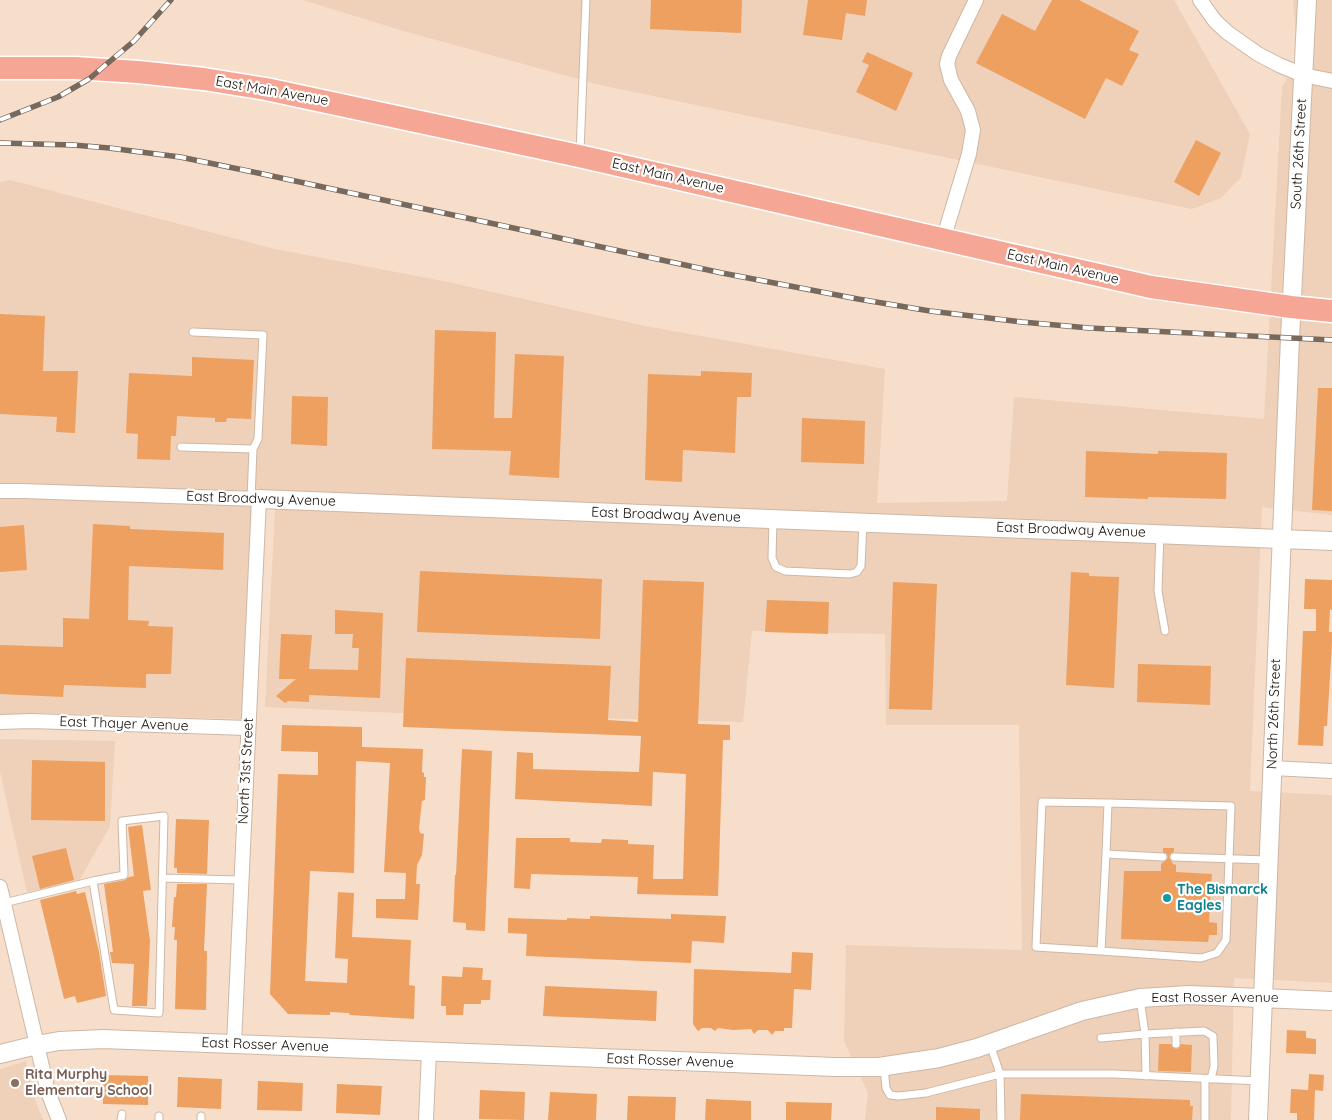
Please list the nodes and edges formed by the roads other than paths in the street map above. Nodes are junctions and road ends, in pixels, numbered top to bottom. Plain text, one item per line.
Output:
1 (586, 0) edge
2 (976, 0) edge
3 (1200, 0) edge
4 (1307, 0) edge
5 (0, 68) edge
6 (1303, 75) junction
7 (1332, 80) edge
8 (579, 156) junction
9 (943, 240) junction
10 (1291, 307) junction
11 (1332, 311) edge
12 (192, 332) dead end
13 (181, 447) dead end
14 (253, 449) junction
15 (0, 491) edge
16 (255, 499) junction
17 (773, 520) junction
18 (863, 523) junction
19 (1160, 534) junction
20 (1282, 538) junction
21 (1332, 541) edge
22 (1165, 631) dead end
23 (0, 722) edge
24 (248, 728) junction
25 (1272, 768) junction
26 (1332, 771) edge
27 (1108, 803) junction
28 (1106, 854) junction
29 (1163, 857) dead end
30 (1174, 857) dead end
31 (1230, 860) junction
32 (1268, 860) junction
33 (162, 878) junction
34 (241, 880) junction
35 (93, 881) junction
36 (0, 887) edge
37 (4, 903) junction
38 (1101, 951) junction
39 (1263, 997) junction
40 (1140, 998) junction
41 (1332, 1001) edge
42 (1176, 1032) junction
43 (1145, 1034) junction
44 (1101, 1038) dead end
45 (990, 1043) junction
46 (234, 1044) junction
47 (1176, 1044) dead end
48 (37, 1045) junction
49 (429, 1051) junction
50 (0, 1054) edge
51 (884, 1067) junction
52 (1000, 1074) junction
53 (1146, 1076) junction
54 (1208, 1079) junction
55 (1259, 1081) junction
56 (59, 1120) edge
57 (426, 1120) edge
58 (1001, 1120) edge
59 (1204, 1120) edge
60 (1258, 1120) edge

1 - 8 lane
2 - 9 street
3 - 6 street
4 - 6 street, South 26th Street
5 - 8 main road, East Main Avenue
6 - 7 street
6 - 10 street, South 26th Street
8 - 9 main road, East Main Avenue
9 - 10 main road, East Main Avenue
10 - 11 main road, East Main Avenue
10 - 20 street, North 26th Street
12 - 14 lane
13 - 14 lane
14 - 16 lane
15 - 16 street, East Broadway Avenue
16 - 17 street, East Broadway Avenue
16 - 24 street, North 31st Street
17 - 18 street, East Broadway Avenue
17 - 18 lane
18 - 19 street, East Broadway Avenue
19 - 20 street, East Broadway Avenue
19 - 22 lane
20 - 21 street, East Broadway Avenue
20 - 25 street, North 26th Street
23 - 24 street, East Thayer Avenue
24 - 34 street, North 31st Street
25 - 26 street
25 - 32 street, North 26th Street
27 - 28 lane
27 - 31 lane
27 - 38 lane
28 - 29 lane
28 - 38 lane
30 - 31 lane
31 - 32 lane
31 - 38 lane
32 - 39 street, North 26th Street
33 - 34 lane
33 - 35 lane
33 - 35 lane
34 - 46 street, North 31st Street
35 - 37 lane
36 - 37 street
37 - 48 street
39 - 40 street, East Rosser Avenue
39 - 41 street, East Rosser Avenue
39 - 55 street, North 26th Street
40 - 43 lane
40 - 45 street, East Rosser Avenue
42 - 43 lane
42 - 47 lane
42 - 54 lane
43 - 44 lane
43 - 53 lane
45 - 51 street, East Rosser Avenue
45 - 52 lane
46 - 48 street, East Rosser Avenue
46 - 49 street, East Rosser Avenue
48 - 50 street, East Rosser Avenue
48 - 56 street
49 - 51 street, East Rosser Avenue
49 - 57 street
51 - 52 lane
52 - 53 lane
52 - 58 lane
53 - 54 lane
54 - 55 lane
54 - 59 lane
55 - 60 street, North 26th Street

